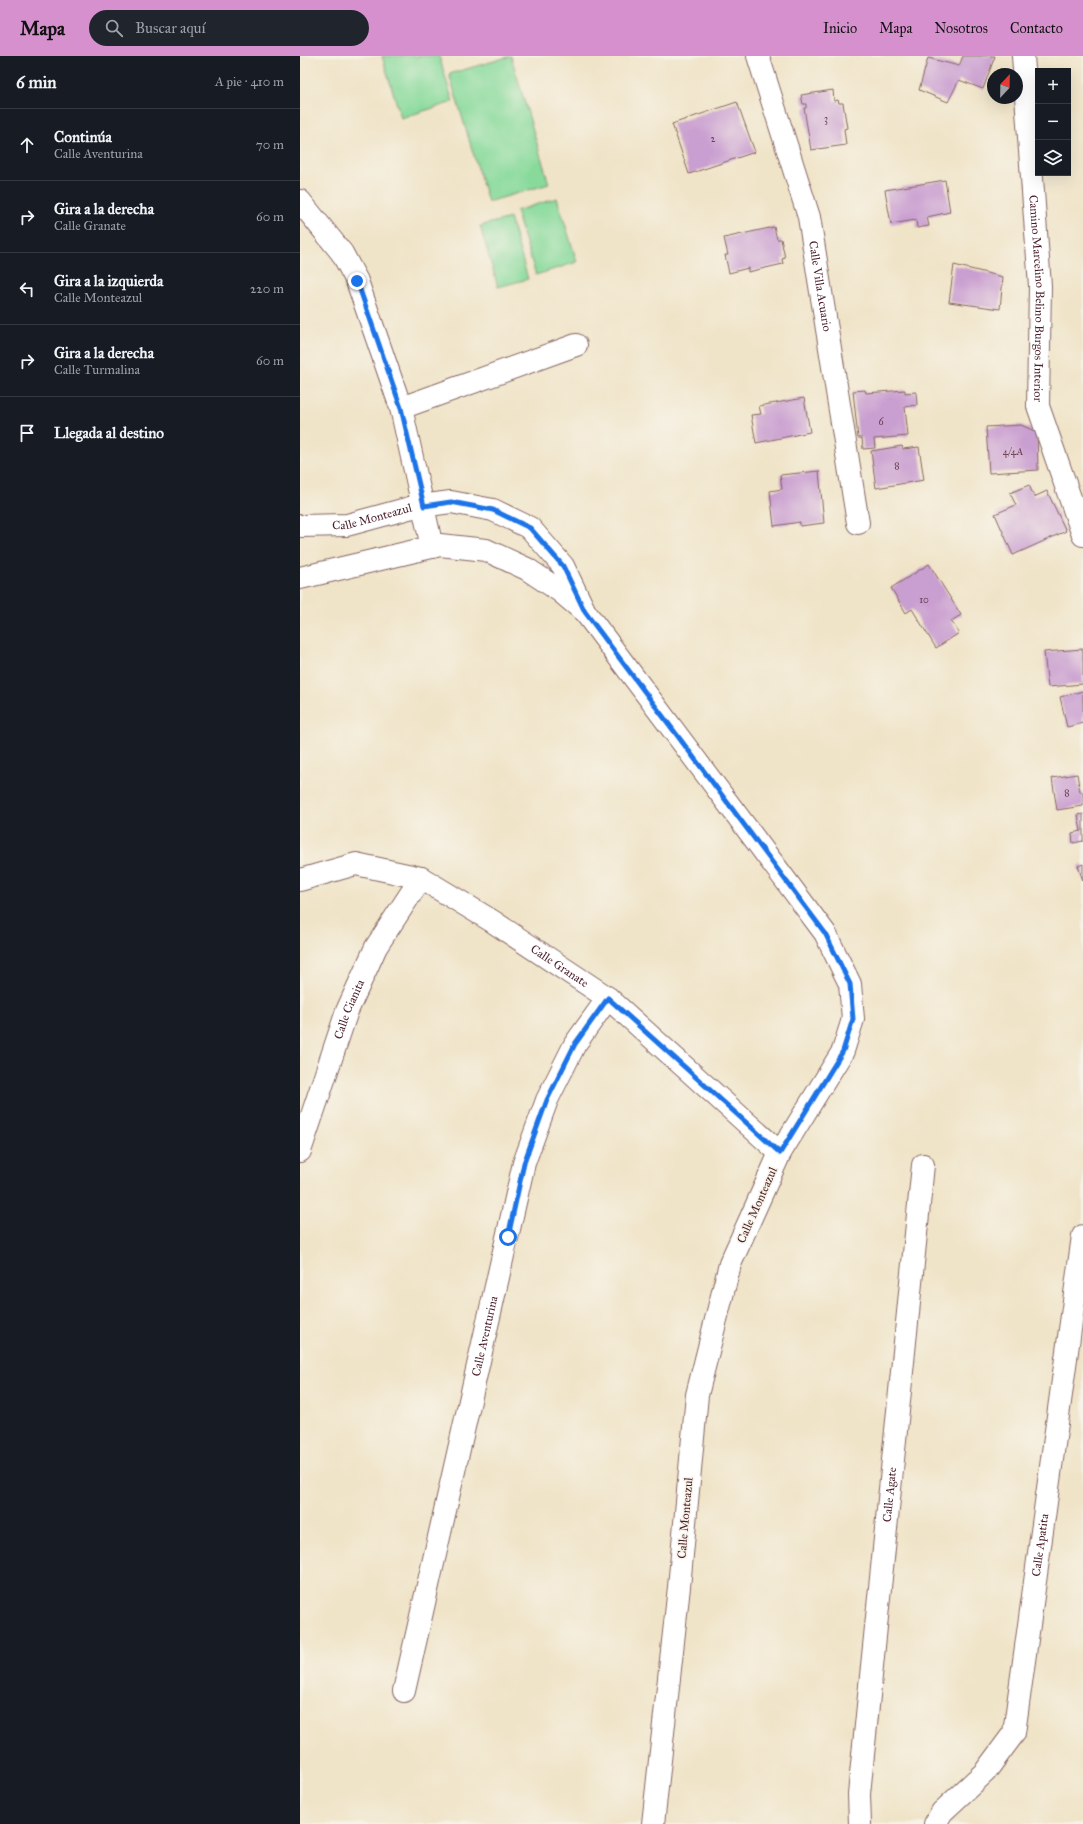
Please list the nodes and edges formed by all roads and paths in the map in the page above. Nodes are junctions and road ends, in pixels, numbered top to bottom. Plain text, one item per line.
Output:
1 (758, 56) edge
2 (1023, 56) edge
3 (300, 201) edge
4 (576, 345) dead end
5 (401, 408) junction
6 (424, 506) junction
7 (858, 523) dead end
8 (300, 526) edge
9 (1083, 535) edge
10 (432, 548) junction
11 (300, 578) edge
12 (585, 612) junction
13 (421, 878) junction
14 (300, 880) edge
15 (608, 998) junction
16 (300, 1150) edge
17 (780, 1153) junction
18 (923, 1165) dead end
19 (1083, 1236) edge
20 (404, 1691) dead end
21 (652, 1824) edge
22 (860, 1824) edge
23 (935, 1824) edge

1 - 7 street, Calle Villa Acuario
2 - 9 street, Camino Marcelino Belino Burgos Interior
3 - 5 street
4 - 5 street
5 - 6 street
6 - 8 street, Calle Monteazul
6 - 10 street
6 - 12 street, Calle Monteazul
10 - 11 street, Calle Monteazul
10 - 12 street, Calle Monteazul
12 - 17 street, Calle Monteazul
13 - 14 street, Calle Granate
13 - 15 street, Calle Granate
13 - 16 street, Calle Cianita
15 - 17 street, Calle Granate
15 - 20 street, Calle Aventurina
17 - 21 street, Calle Monteazul
18 - 22 street, Calle Agate
19 - 23 street, Calle Apatita

